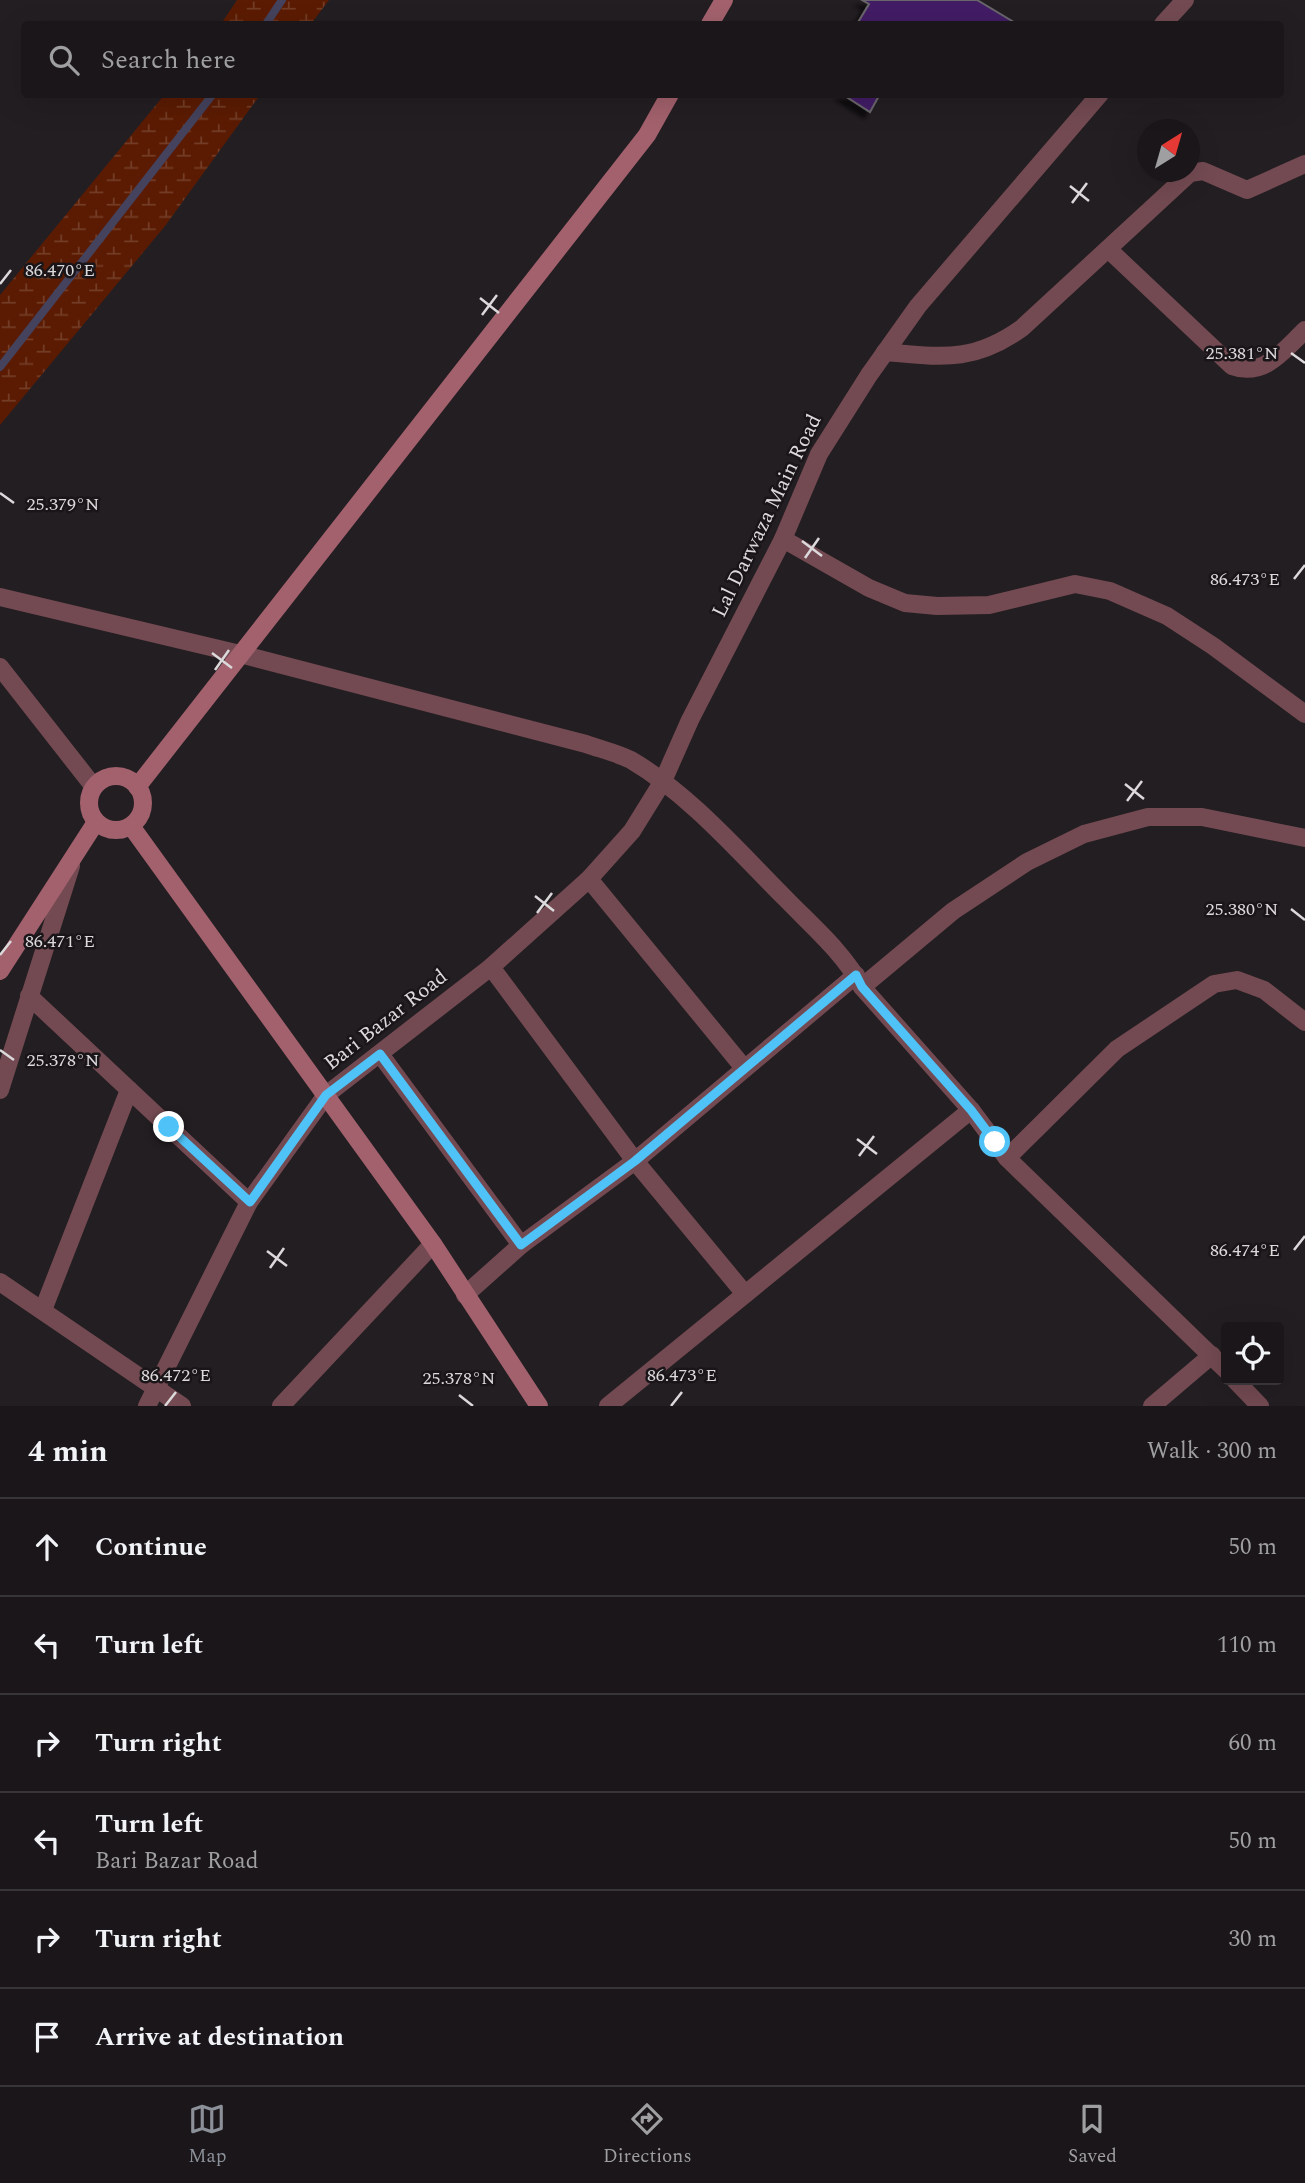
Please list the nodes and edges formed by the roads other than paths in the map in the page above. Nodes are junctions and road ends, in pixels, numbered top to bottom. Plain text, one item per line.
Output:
1 (724, 0) edge
2 (1185, 0) edge
3 (712, 21) edge
4 (1166, 21) edge
5 (668, 98) edge
6 (1097, 98) edge
7 (1305, 164) edge
8 (1108, 248) junction
9 (1305, 330) edge
10 (885, 352) junction
11 (783, 539) junction
12 (0, 597) edge
13 (240, 654) junction
14 (0, 667) edge
15 (1305, 713) edge
16 (663, 781) junction
17 (94, 787) junction
18 (137, 787) junction
19 (96, 822) junction
20 (131, 826) junction
21 (1305, 838) edge
22 (76, 854) junction
23 (589, 880) junction
24 (491, 967) junction
25 (0, 971) edge
26 (859, 981) junction
27 (29, 996) junction
28 (1305, 1022) edge
29 (380, 1054) junction
30 (744, 1068) junction
31 (0, 1090) edge
32 (129, 1090) junction
33 (326, 1095) junction
34 (971, 1110) junction
35 (1007, 1158) junction
36 (635, 1161) junction
37 (250, 1202) junction
38 (433, 1244) junction
39 (521, 1245) junction
40 (0, 1282) edge
41 (745, 1294) junction
42 (465, 1295) junction
43 (43, 1310) junction
44 (1212, 1355) junction
45 (1221, 1365) edge
46 (1240, 1385) edge
47 (158, 1388) junction
48 (147, 1406) edge
49 (182, 1406) edge
50 (281, 1406) edge
51 (539, 1406) edge
52 (608, 1406) edge
53 (1152, 1406) edge
54 (1260, 1406) edge

1 - 3 main road
2 - 4 street
5 - 13 main road
6 - 10 street, Lal Darwaza Main Road
7 - 8 street
8 - 9 street
8 - 10 street
10 - 11 street, Lal Darwaza Main Road
11 - 15 street
11 - 16 street, Lal Darwaza Main Road
12 - 13 street
13 - 16 street
13 - 18 main road
14 - 17 street
16 - 23 street, Bari Bazar Road
16 - 26 street
17 - 18 main road
17 - 19 main road
18 - 20 main road
19 - 20 main road
19 - 22 main road
20 - 33 main road
21 - 26 street
22 - 25 main road
22 - 27 street
23 - 24 street, Bari Bazar Road
23 - 30 street
24 - 29 street, Bari Bazar Road
24 - 36 street
26 - 30 street
26 - 34 street
27 - 31 street
27 - 32 street
28 - 35 street
29 - 33 street, Bari Bazar Road
29 - 39 street
30 - 36 street
32 - 37 street
32 - 43 street
33 - 37 street, Bari Bazar Road
33 - 38 main road
34 - 35 street
34 - 41 street
35 - 44 street
36 - 39 street
36 - 41 street
37 - 47 street, Bari Bazar Road
38 - 42 main road
38 - 50 street
39 - 42 street
40 - 43 street
41 - 52 street
42 - 51 main road
43 - 47 street
44 - 45 street
44 - 53 street
46 - 54 street
47 - 48 street, Bari Bazar Road
47 - 49 street

